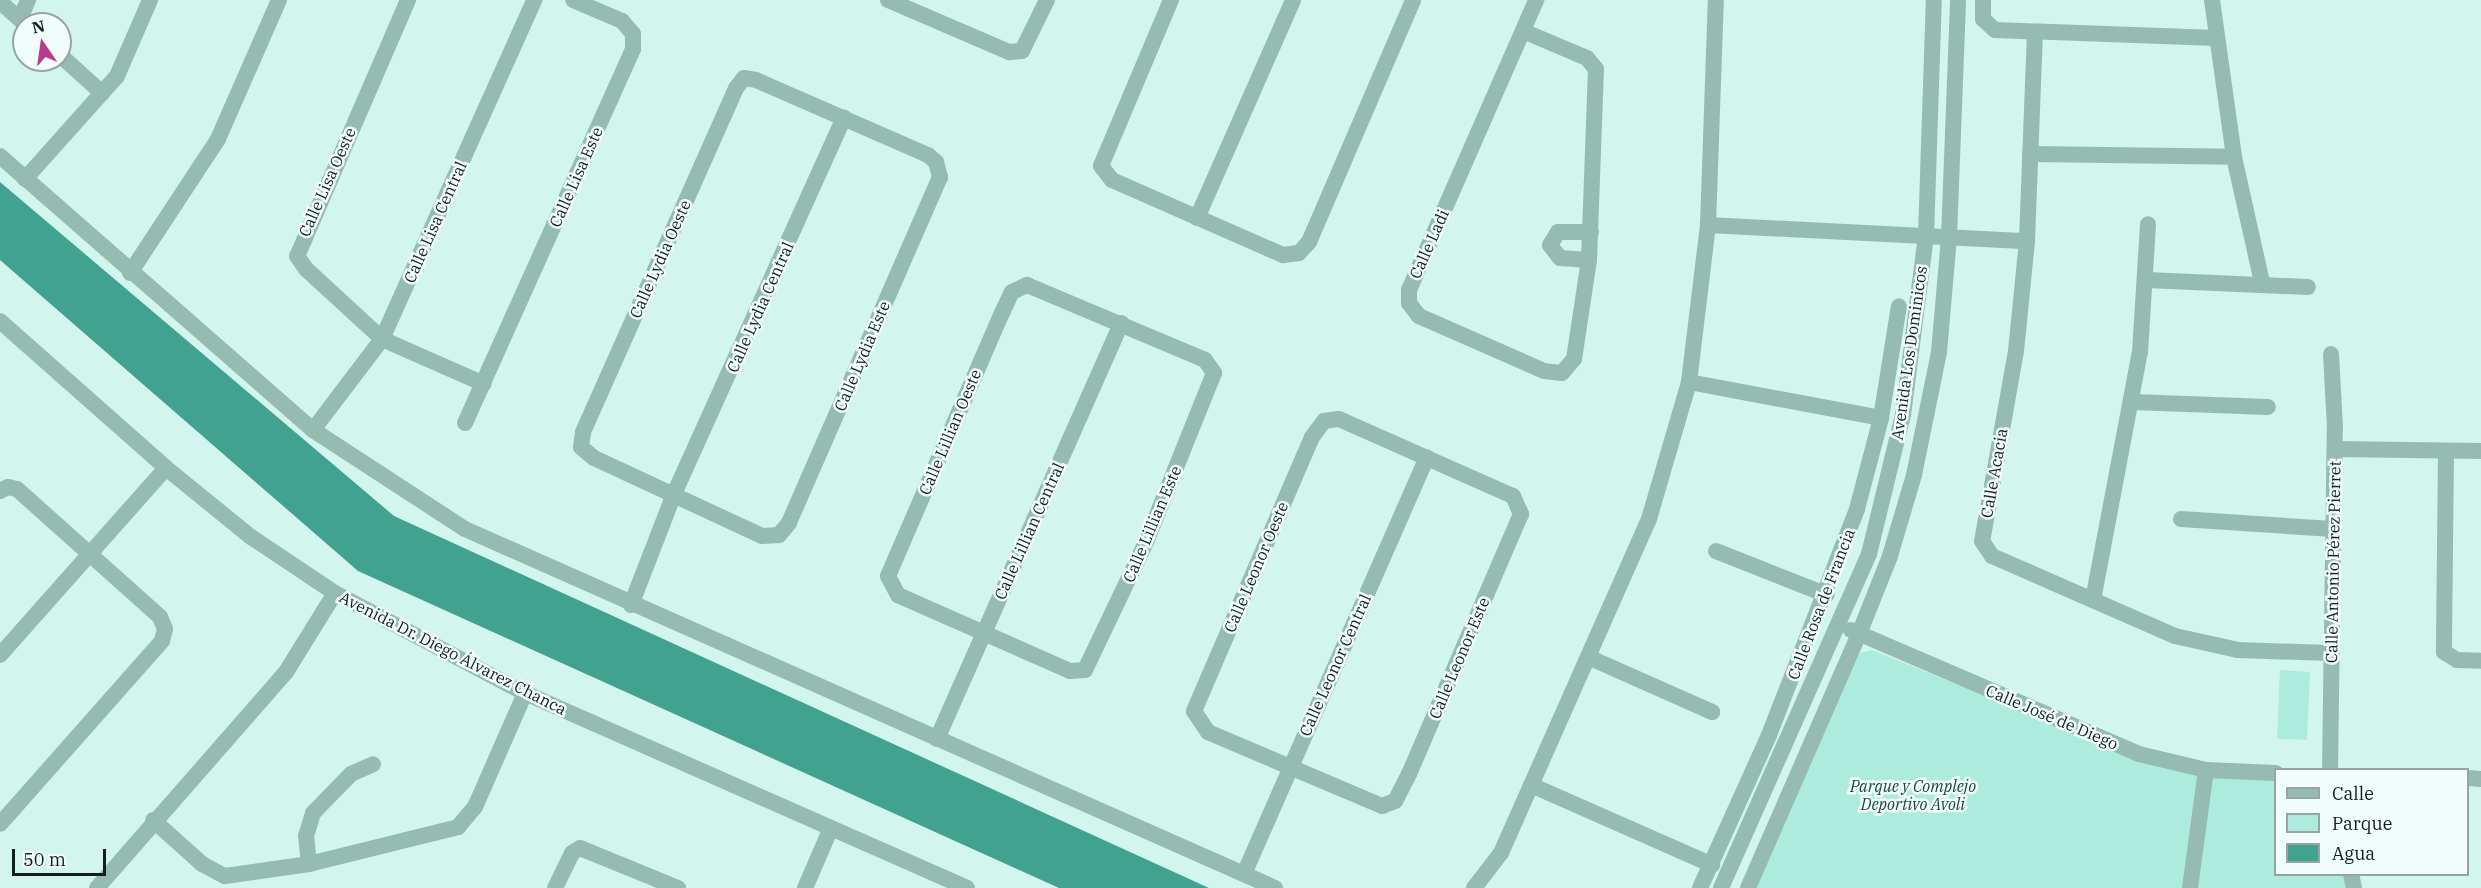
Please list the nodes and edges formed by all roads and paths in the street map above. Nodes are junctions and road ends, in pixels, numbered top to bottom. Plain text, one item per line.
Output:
1 (150, 0) edge
2 (279, 0) edge
3 (408, 0) edge
4 (534, 0) edge
5 (573, 0) edge
6 (888, 0) edge
7 (1047, 0) edge
8 (1171, 0) edge
9 (1293, 0) edge
10 (1413, 0) edge
11 (1536, 0) edge
12 (1716, 0) edge
13 (1934, 0) edge
14 (1958, 0) edge
15 (1983, 0) edge
16 (2212, 0) edge
17 (0, 2) edge
18 (925, 7) edge
19 (12, 13) edge
20 (1522, 31) junction
21 (2035, 32) junction
22 (2216, 38) junction
23 (72, 66) edge
24 (102, 93) junction
25 (844, 118) junction
26 (2030, 154) junction
27 (0, 156) edge
28 (2234, 158) junction
29 (25, 179) junction
30 (1197, 218) junction
31 (2148, 224) dead end
32 (1708, 225) junction
33 (1591, 232) junction
34 (1926, 236) junction
35 (1949, 237) junction
36 (2027, 241) junction
37 (1589, 260) junction
38 (130, 273) junction
39 (2147, 280) junction
40 (2262, 282) junction
41 (2308, 287) dead end
42 (1899, 306) dead end
43 (0, 321) edge
44 (1121, 323) junction
45 (382, 339) junction
46 (2331, 354) dead end
47 (1689, 382) junction
48 (484, 384) junction
49 (2132, 402) junction
50 (2268, 407) dead end
51 (1881, 418) junction
52 (465, 423) dead end
53 (313, 430) junction
54 (2335, 449) junction
55 (2446, 451) junction
56 (2481, 451) edge
57 (1427, 457) junction
58 (166, 468) junction
59 (0, 491) edge
60 (674, 495) junction
61 (2181, 519) dead end
62 (2333, 529) junction
63 (1716, 551) dead end
64 (88, 556) junction
65 (335, 593) junction
66 (1827, 595) junction
67 (2093, 600) junction
68 (631, 605) junction
69 (1839, 624) junction
70 (983, 633) junction
71 (1859, 633) junction
72 (2330, 652) junction
73 (0, 655) edge
74 (1588, 657) junction
75 (2481, 661) edge
76 (525, 693) junction
77 (1712, 712) dead end
78 (937, 739) junction
79 (373, 764) dead end
80 (1289, 768) junction
81 (2330, 768) edge
82 (2206, 770) junction
83 (2274, 773) edge
84 (1531, 785) junction
85 (153, 820) junction
86 (0, 824) edge
87 (831, 828) junction
88 (309, 864) junction
89 (1712, 865) junction
90 (1244, 874) junction
91 (97, 888) edge
92 (555, 888) edge
93 (678, 888) edge
94 (805, 888) edge
95 (967, 888) edge
96 (1275, 888) edge
97 (1474, 888) edge
98 (1700, 888) edge
99 (1721, 888) edge
100 (1748, 888) edge
101 (2190, 888) edge

1 - 24 street
2 - 38 street
3 - 45 street, Calle Lisa Oeste
4 - 45 street, Calle Lisa Central
5 - 48 street, Calle Lisa Este
6 - 18 street
7 - 18 street
8 - 30 street
9 - 30 street
10 - 30 street
11 - 20 street, Calle Ladi
12 - 32 street
13 - 34 street, Avenida Los Dominicos
14 - 35 street, Avenida Los Dominicos
15 - 21 street
16 - 22 street
17 - 19 street
20 - 33 street
20 - 37 street, Calle Ladi
21 - 22 street
21 - 26 street, Calle Acacia
22 - 28 street
23 - 24 street
24 - 29 street
25 - 60 street, Calle Lydia Central
25 - 60 street, Calle Lydia Oeste
25 - 60 street, Calle Lydia Este
26 - 28 street
26 - 36 street, Calle Acacia
27 - 29 street
28 - 40 street
29 - 38 street
31 - 39 street
32 - 34 street
32 - 47 street
33 - 37 street
33 - 37 street
34 - 35 street
34 - 69 street, Avenida Los Dominicos
35 - 36 street
35 - 71 street, Avenida Los Dominicos
36 - 67 street, Calle Acacia
38 - 53 street
39 - 40 street
39 - 49 street
40 - 41 street
42 - 51 street, Calle Rosa de Francia
43 - 58 street, Avenida Dr. Diego Álvarez Chanca
44 - 70 street, Calle Lillian Central
44 - 70 street, Calle Lillian Este
44 - 70 street, Calle Lillian Oeste
45 - 48 street
45 - 53 street, Calle Lisa Central
46 - 54 street, Calle Antonio Pérez Pierret
47 - 51 street
47 - 74 street
48 - 52 street, Calle Lisa Este
49 - 50 street
49 - 67 street
51 - 66 street, Calle Rosa de Francia
53 - 68 street
54 - 55 street
54 - 62 street, Calle Antonio Pérez Pierret
55 - 56 street
55 - 75 street
57 - 80 street, Calle Leonor Central
57 - 80 street, Calle Leonor Este
57 - 80 street, Calle Leonor Oeste
58 - 64 street
58 - 65 street, Avenida Dr. Diego Álvarez Chanca
59 - 64 street
60 - 68 street, Calle Lydia Central
61 - 62 street
62 - 72 street, Calle Antonio Pérez Pierret
63 - 66 street
64 - 73 street
64 - 86 street
65 - 76 street, Avenida Dr. Diego Álvarez Chanca
65 - 85 street
66 - 89 street, Calle Rosa de Francia
67 - 72 street, Calle Acacia
68 - 78 street
69 - 71 street, Calle José de Diego
69 - 99 street, Avenida Los Dominicos
70 - 78 street, Calle Lillian Central
71 - 82 street, Calle José de Diego
71 - 100 street, Avenida Los Dominicos
72 - 81 street, Calle Antonio Pérez Pierret
74 - 77 street
74 - 84 street
76 - 87 street, Avenida Dr. Diego Álvarez Chanca
76 - 88 street
78 - 90 street
79 - 88 street
80 - 90 street, Calle Leonor Central
82 - 83 street, Calle José de Diego
82 - 101 street
84 - 89 street
84 - 97 street
85 - 88 street
85 - 91 street
87 - 94 street
87 - 95 street, Avenida Dr. Diego Álvarez Chanca
89 - 98 street, Calle Rosa de Francia
90 - 96 street
92 - 93 street

